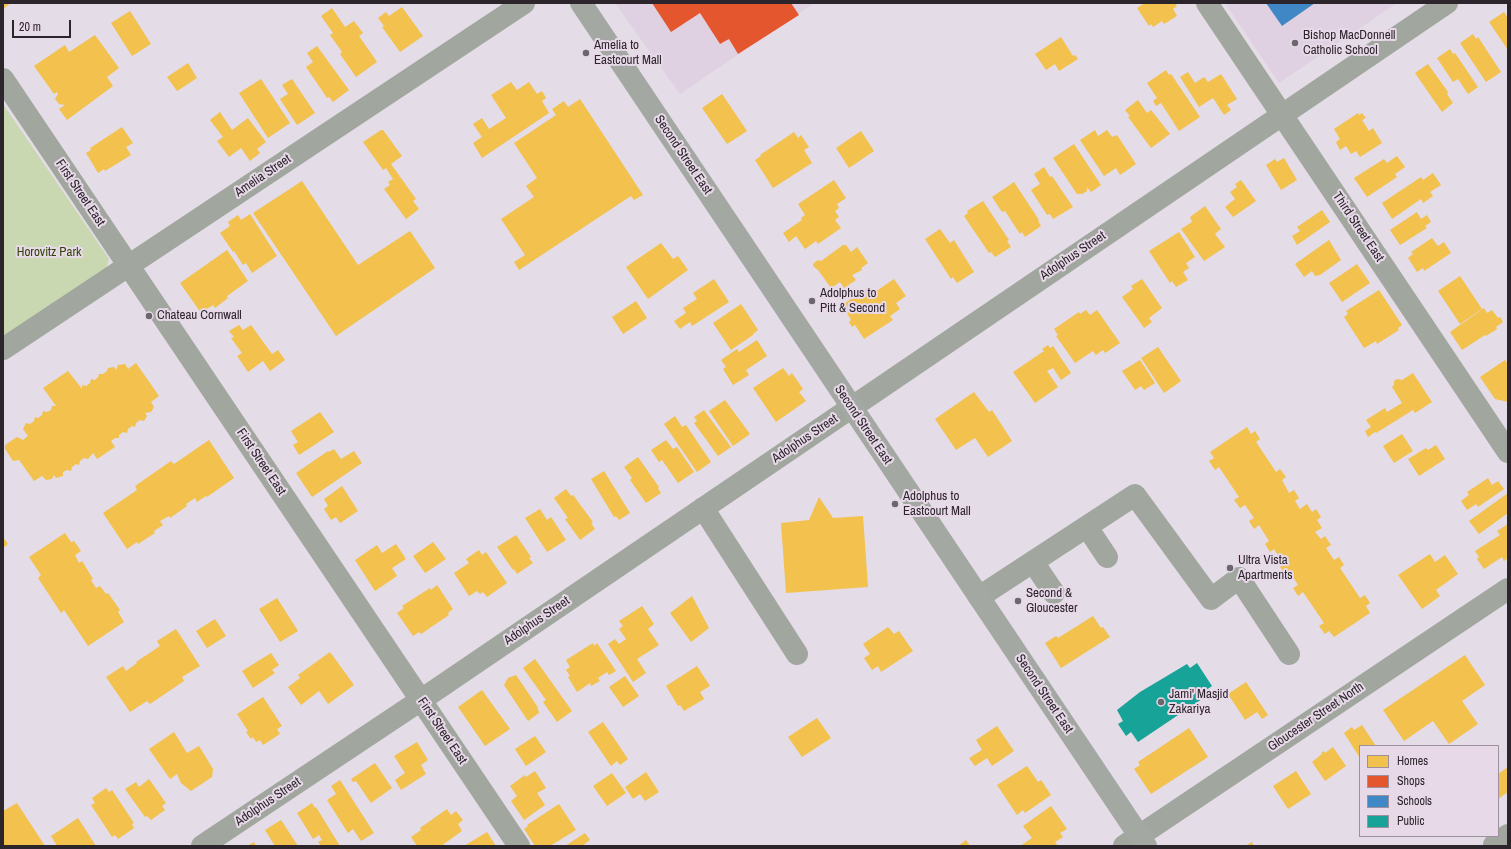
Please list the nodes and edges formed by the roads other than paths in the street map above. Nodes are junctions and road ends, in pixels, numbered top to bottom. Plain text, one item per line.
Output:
1 (524, 3) edge
2 (581, 3) edge
3 (1207, 3) edge
4 (1447, 3) edge
5 (3, 79) edge
6 (1282, 114) junction
7 (129, 265) junction
8 (3, 350) edge
9 (852, 407) junction
10 (1508, 452) edge
11 (703, 508) junction
12 (1087, 527) junction
13 (1107, 557) dead end
14 (1033, 562) junction
15 (1508, 589) edge
16 (1054, 593) dead end
17 (979, 597) junction
18 (796, 654) dead end
19 (1289, 654) dead end
20 (421, 700) junction
21 (1508, 835) edge
22 (1136, 843) edge
23 (202, 846) edge
24 (519, 846) edge
25 (1495, 846) edge

1 - 7 street, Amelia Street
2 - 9 main road, Second Street East
3 - 6 street, Third Street East
4 - 6 street, Adolphus Street
5 - 7 street, First Street East
6 - 9 street, Adolphus Street
6 - 10 street, Third Street East
7 - 8 street, Amelia Street
7 - 20 street, First Street East
9 - 11 street, Adolphus Street
9 - 17 main road, Second Street East
11 - 18 street
11 - 20 street, Adolphus Street
12 - 13 street
12 - 14 street
12 - 19 street
14 - 16 street
14 - 17 street
15 - 22 street, Gloucester Street North
17 - 22 main road, Second Street East
20 - 23 street, Adolphus Street
20 - 24 street, First Street East
21 - 25 street

